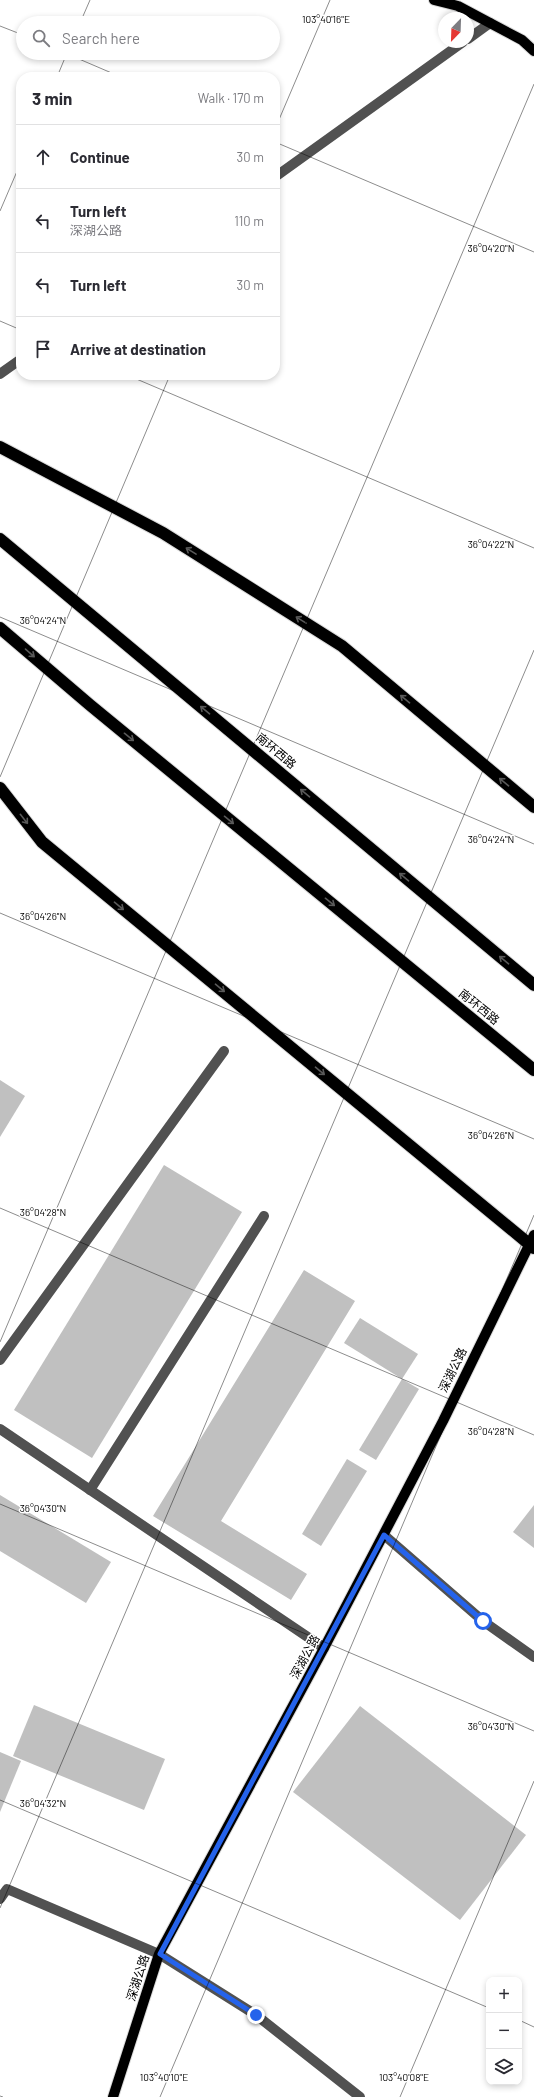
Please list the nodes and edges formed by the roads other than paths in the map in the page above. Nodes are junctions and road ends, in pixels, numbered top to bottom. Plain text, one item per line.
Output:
1 (434, 0) edge
2 (490, 23) junction
3 (474, 35) edge
4 (455, 48) edge
5 (534, 51) edge
6 (280, 173) edge
7 (16, 363) edge
8 (0, 374) edge
9 (0, 447) edge
10 (0, 539) edge
11 (0, 628) edge
12 (0, 788) edge
13 (534, 807) edge
14 (534, 985) edge
15 (224, 1051) dead end
16 (534, 1070) edge
17 (264, 1216) dead end
18 (532, 1242) edge
19 (0, 1360) edge
20 (0, 1429) edge
21 (90, 1490) junction
22 (384, 1535) junction
23 (324, 1648) junction
24 (534, 1657) edge
25 (0, 1900) edge
26 (160, 1954) junction
27 (112, 2097) edge
28 (360, 2097) edge

1 - 2 main road
2 - 3 street
2 - 5 main road
4 - 6 street
7 - 8 street
13 -> 9 highway
14 -> 10 highway, 南环西路
11 -> 16 highway, 南环西路
12 -> 18 highway
15 - 19 street
17 - 21 street
18 - 22 main road, 深湖公路
20 - 21 street
21 - 23 street
22 - 23 main road, 深湖公路
22 - 24 street
23 - 26 main road, 深湖公路
25 - 26 street
26 - 27 main road, 深湖公路
26 - 28 street

